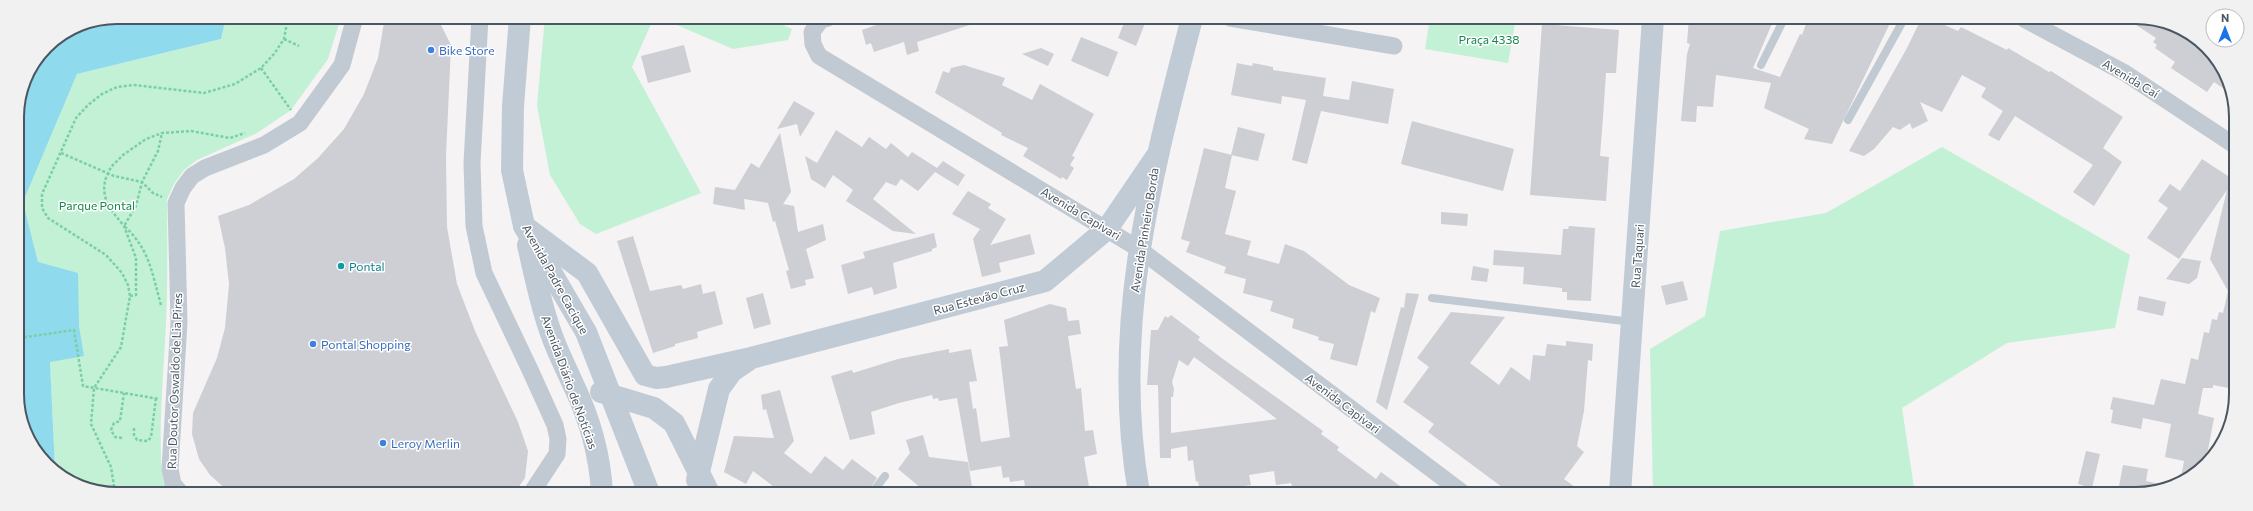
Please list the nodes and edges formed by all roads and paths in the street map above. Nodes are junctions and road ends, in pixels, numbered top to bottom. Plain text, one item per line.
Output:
1 (287, 24) edge
2 (353, 24) edge
3 (480, 24) edge
4 (519, 24) edge
5 (818, 24) edge
6 (1190, 24) edge
7 (1265, 24) edge
8 (1653, 24) edge
9 (1781, 24) edge
10 (1901, 24) edge
11 (2033, 24) edge
12 (284, 39) junction
13 (299, 46) dead end
14 (1394, 46) dead end
15 (1761, 65) dead end
16 (260, 68) junction
17 (285, 102) dead end
18 (1848, 120) dead end
19 (162, 133) junction
20 (2229, 142) edge
21 (264, 145) junction
22 (61, 153) junction
23 (1156, 157) junction
24 (107, 174) junction
25 (142, 182) junction
26 (157, 195) dead end
27 (124, 226) junction
28 (524, 226) junction
29 (1107, 229) junction
30 (1139, 249) junction
31 (130, 296) junction
32 (1432, 298) dead end
33 (179, 322) junction
34 (1633, 322) junction
35 (24, 337) edge
36 (751, 358) junction
37 (574, 385) junction
38 (94, 388) junction
39 (124, 393) junction
40 (611, 394) junction
41 (134, 428) dead end
42 (122, 438) dead end
43 (885, 476) dead end
44 (114, 487) edge
45 (176, 487) edge
46 (535, 487) edge
47 (602, 487) edge
48 (647, 487) edge
49 (701, 487) edge
50 (877, 487) edge
51 (1138, 487) edge
52 (1455, 487) edge
53 (1620, 487) edge

1 - 12 path
2 - 21 street, Rua Doutor Oswaldo de Lia Pires
3 - 46 street
4 - 28 main road, Avenida Padre Cacique
5 - 29 street, Avenida Capivari
6 - 23 main road, Avenida Pinheiro Borda
7 - 14 street
8 - 34 main road, Rua Taquari
9 - 15 lane
10 - 18 lane
11 - 20 street, Avenida Caí
12 - 13 path
12 - 16 path
16 - 17 path
16 - 22 path
19 - 21 path
19 - 24 path
19 - 25 path
21 - 33 street, Rua Doutor Oswaldo de Lia Pires
22 - 24 path
22 - 31 path
23 - 29 main road, Rua Estevão Cruz
23 - 30 main road, Avenida Pinheiro Borda
24 - 25 path
24 - 27 path
25 - 26 path
25 - 27 path
27 - 31 path
27 - 33 path
28 - 36 main road, Rua Estevão Cruz
28 - 37 main road, Avenida Diário de Notícias
28 - 40 main road, Avenida Padre Cacique
29 - 30 street, Avenida Capivari
29 - 36 main road, Rua Estevão Cruz
30 - 51 main road, Avenida Pinheiro Borda
30 - 52 street, Avenida Capivari
31 - 38 path
32 - 34 lane
33 - 45 street, Rua Doutor Oswaldo de Lia Pires
34 - 53 main road, Rua Taquari
35 - 38 path
36 - 49 main road
37 - 40 main road
37 - 47 main road, Avenida Diário de Notícias
38 - 39 path
38 - 44 path
39 - 41 path
39 - 42 path
40 - 48 main road, Avenida Padre Cacique
40 - 49 main road
43 - 50 lane

